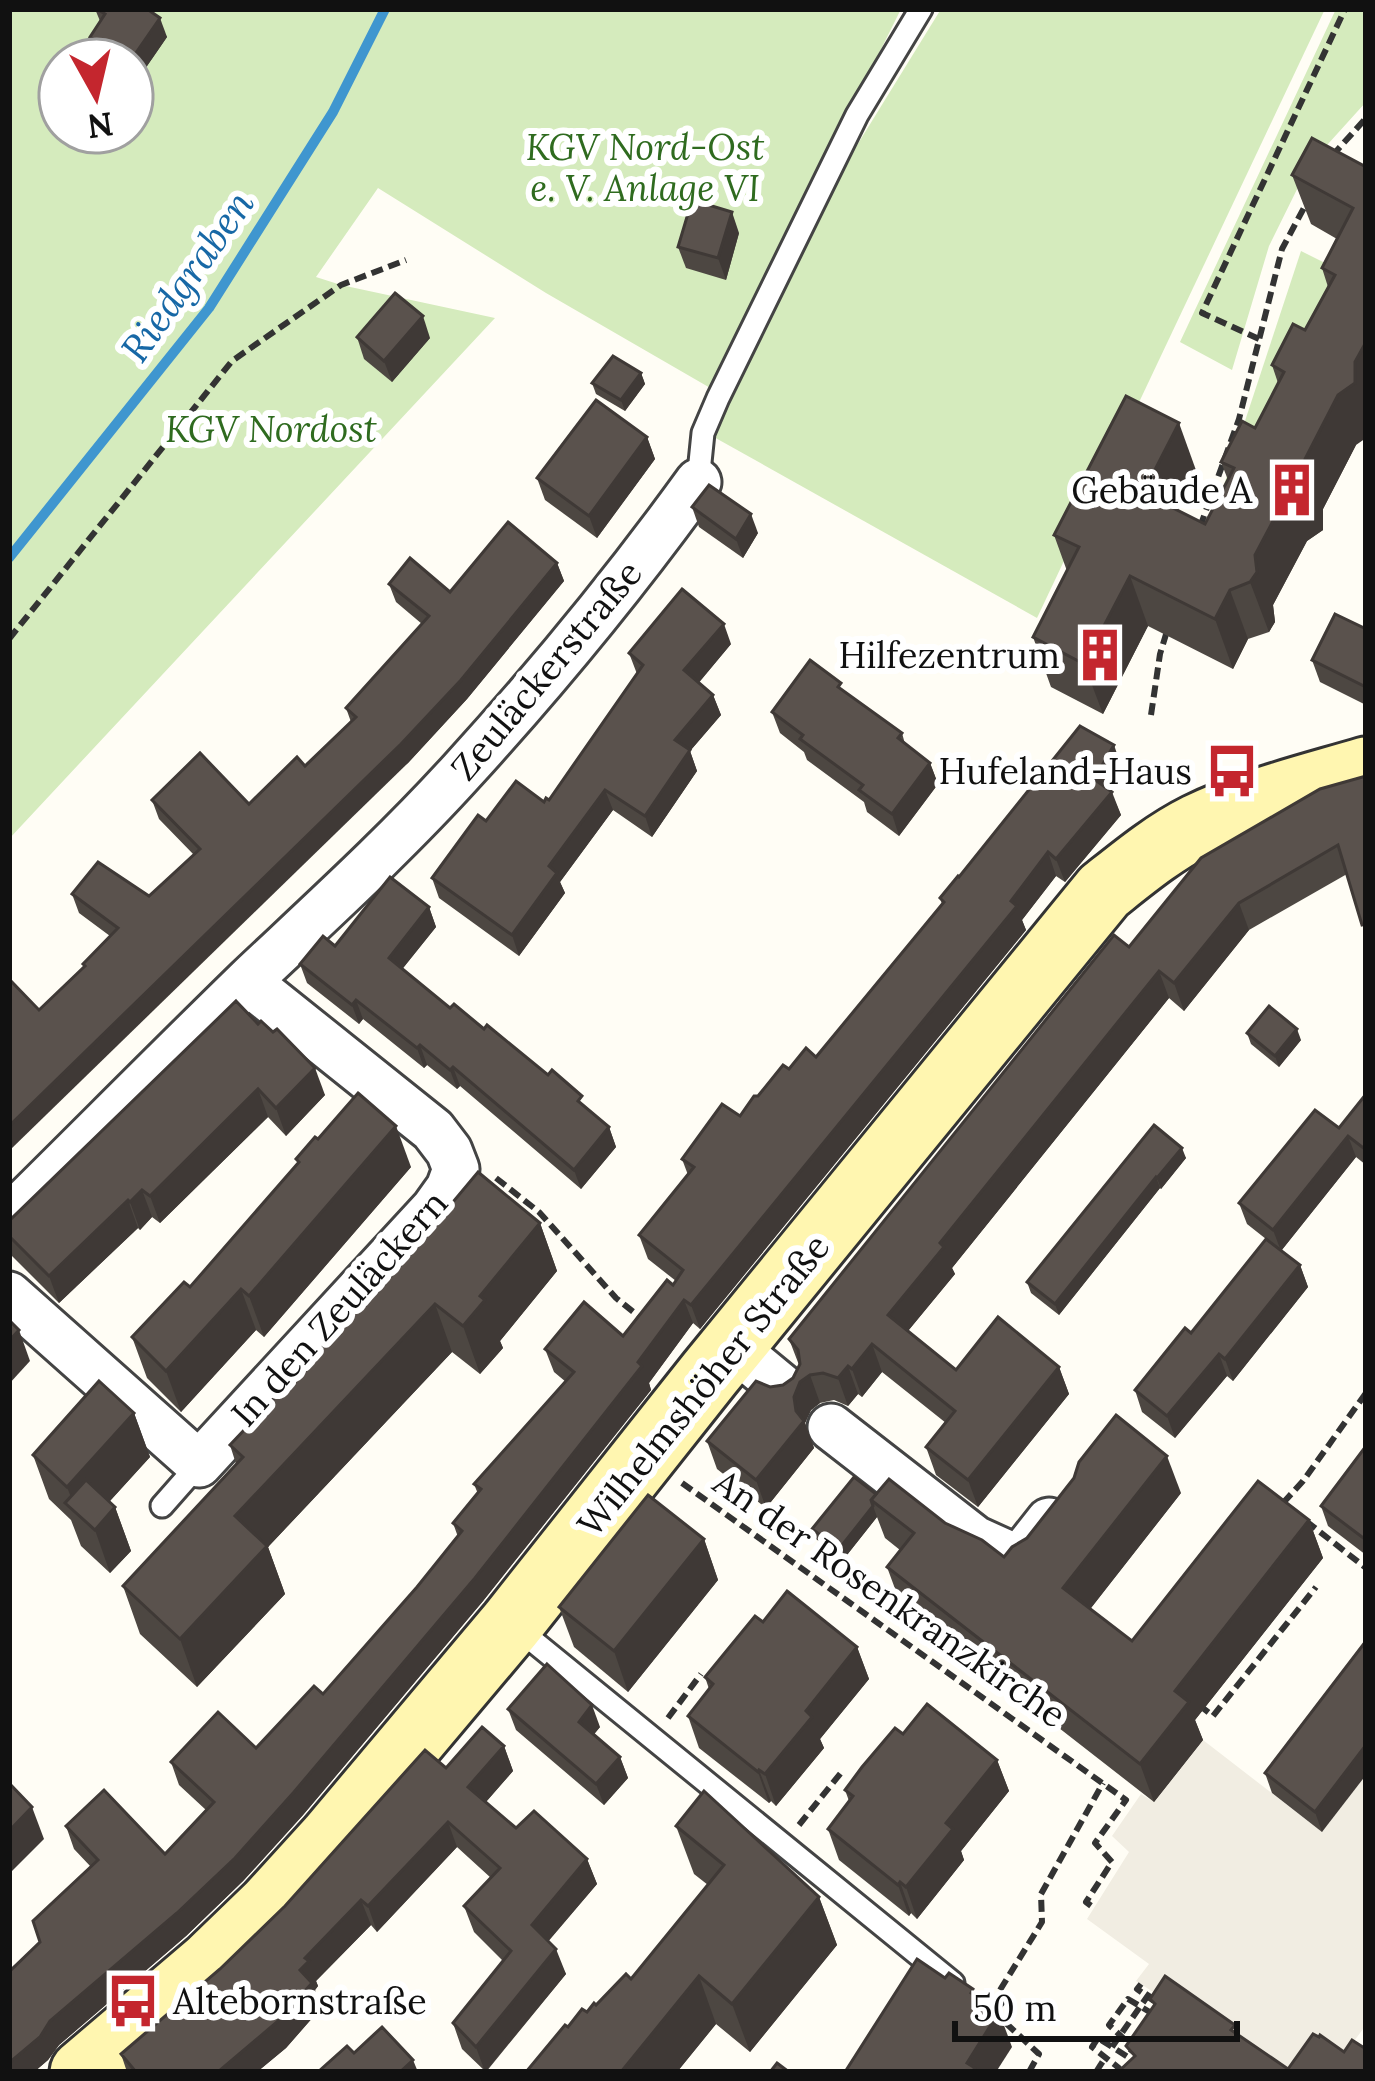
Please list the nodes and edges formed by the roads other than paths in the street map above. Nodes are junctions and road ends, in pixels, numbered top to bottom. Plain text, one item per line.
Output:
1 (921, 9) edge
2 (698, 482) joint
3 (1366, 769) edge
4 (248, 982) junction
5 (9, 1218) edge
6 (9, 1295) edge
7 (732, 1346) junction
8 (782, 1388) edge
9 (831, 1427) dead end
10 (199, 1464) junction
11 (1066, 1499) edge
12 (162, 1506) dead end
13 (512, 1624) junction
14 (964, 1991) edge
15 (82, 2072) edge

1 - 2 lane, Zeuläckerstraße
2 - 4 street, Zeuläckerstraße
3 - 7 main road, Wilhelmshöher Straße
4 - 5 street, Zeuläckerstraße
4 - 10 street, In den Zeuläckern
6 - 10 street
7 - 8 street
7 - 13 main road, Wilhelmshöher Straße
9 - 11 street
10 - 12 lane
13 - 14 lane
13 - 15 main road, Wilhelmshöher Straße

